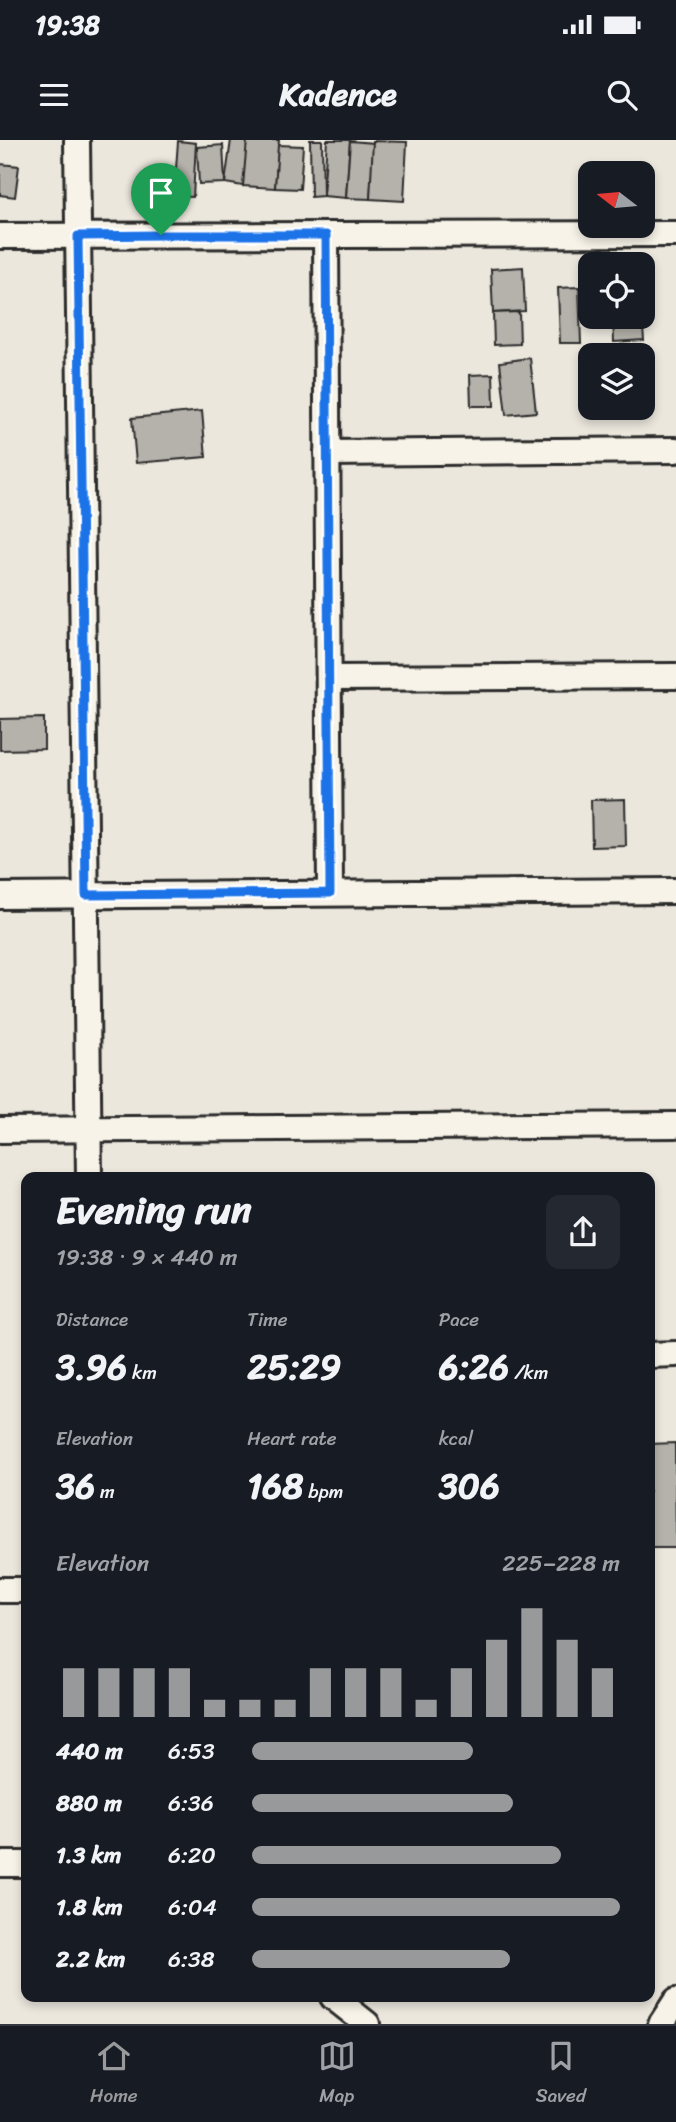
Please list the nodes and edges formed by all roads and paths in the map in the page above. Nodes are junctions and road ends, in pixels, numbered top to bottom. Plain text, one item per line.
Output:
1 (77, 140) edge
2 (676, 234) edge
3 (326, 235) junction
4 (0, 236) edge
5 (78, 236) junction
6 (676, 450) edge
7 (327, 453) junction
8 (676, 676) edge
9 (329, 678) junction
10 (676, 891) edge
11 (330, 893) junction
12 (86, 895) junction
13 (0, 896) edge
14 (676, 1125) edge
15 (89, 1129) junction
16 (0, 1130) edge
17 (89, 1172) edge
18 (676, 1354) edge
19 (655, 1355) edge
20 (0, 1590) edge
21 (21, 1590) edge
22 (0, 1864) edge
23 (21, 1864) edge
24 (676, 2001) edge
25 (339, 2002) edge
26 (367, 2024) edge
27 (661, 2024) edge

1 - 5 street
2 - 3 street
3 - 5 street
3 - 7 street
4 - 5 street
5 - 12 street
6 - 7 street
7 - 9 street
8 - 9 street
9 - 11 street
10 - 11 street
11 - 12 street
12 - 13 street
12 - 15 street
14 - 15 street
15 - 16 street
15 - 17 street
18 - 19 street
20 - 21 street
22 - 23 street
24 - 27 street
25 - 26 street

